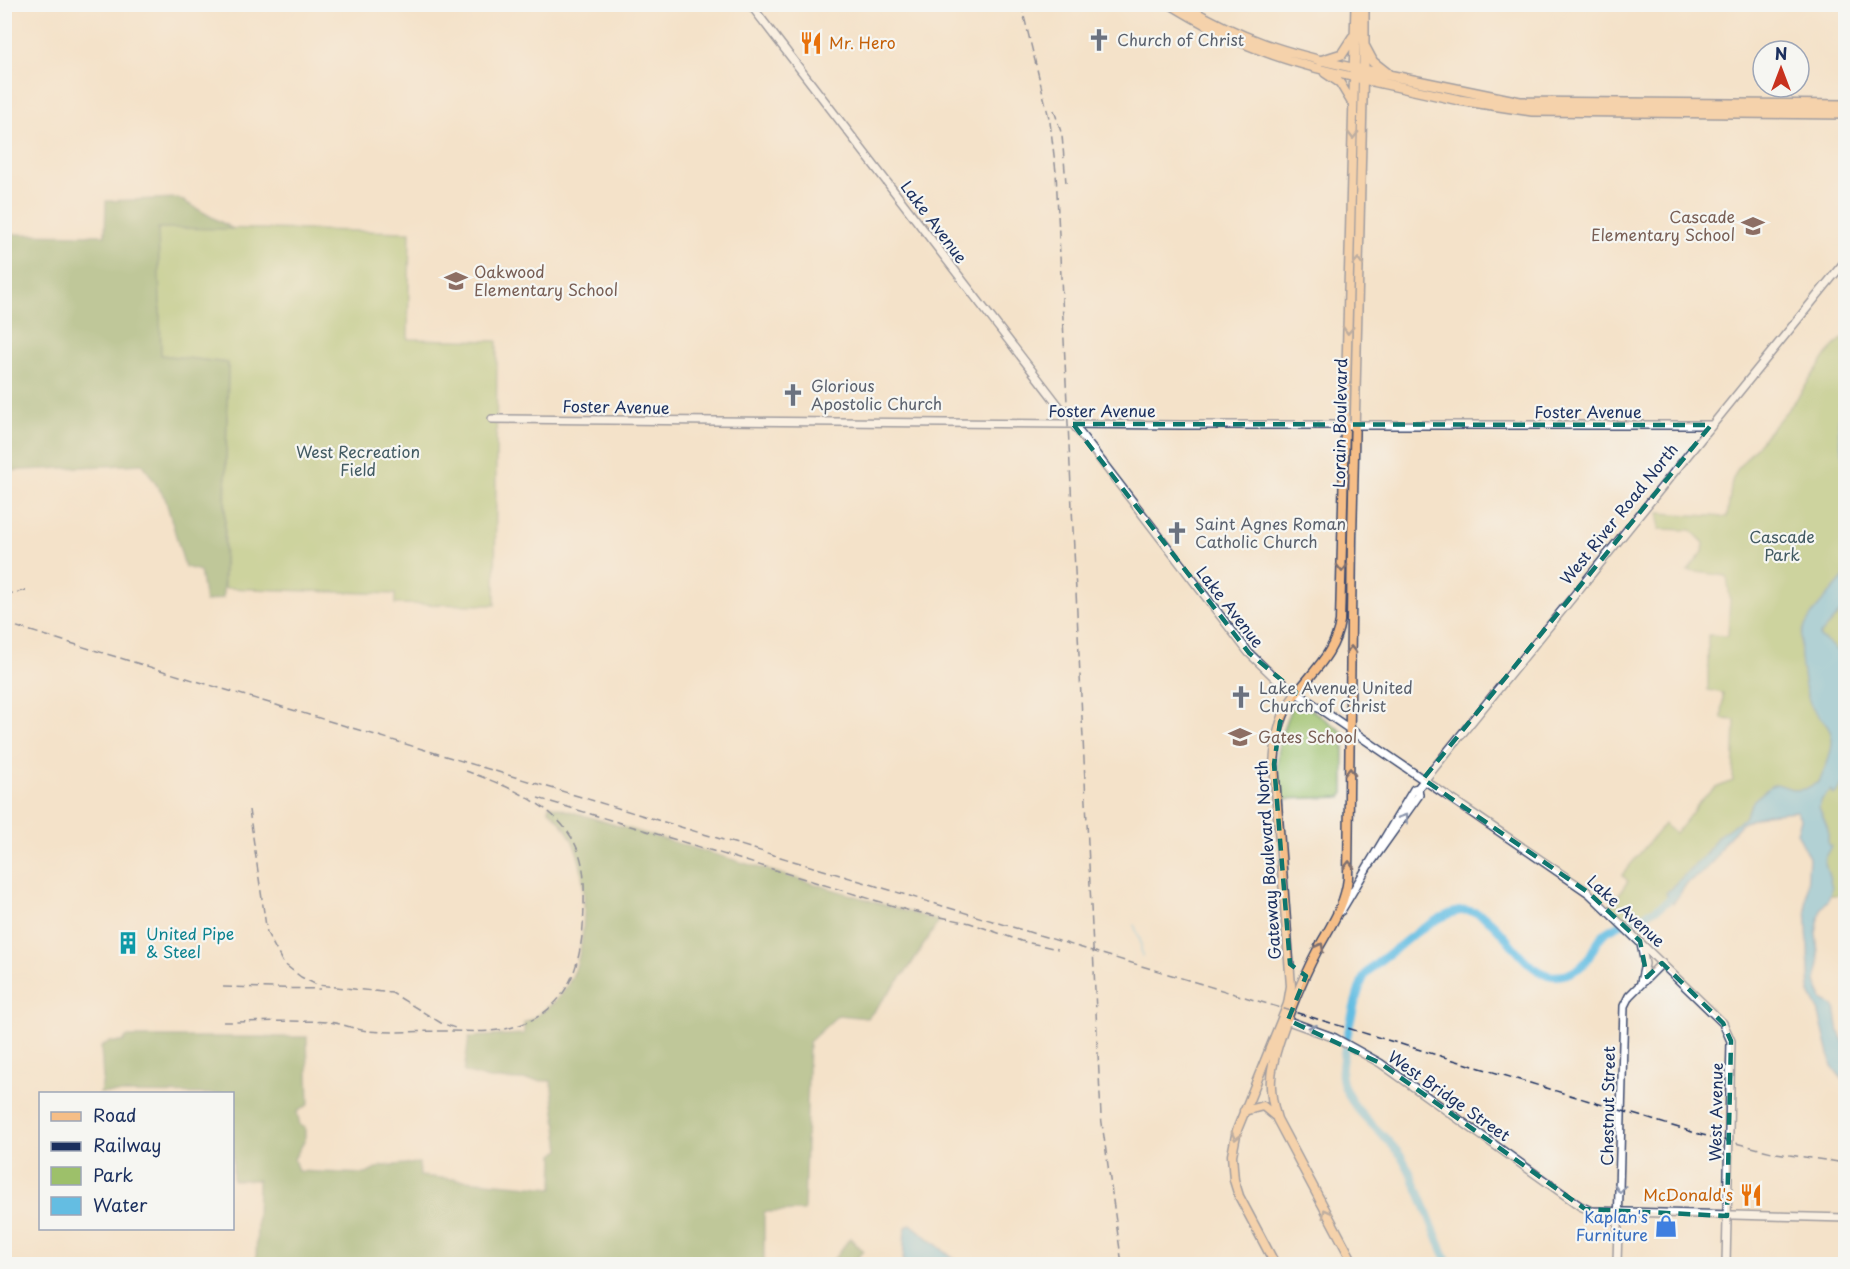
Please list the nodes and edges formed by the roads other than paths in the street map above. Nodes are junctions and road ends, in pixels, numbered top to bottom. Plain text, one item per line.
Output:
1 (750, 4) edge
2 (1170, 4) edge
3 (1181, 4) edge
4 (1356, 4) edge
5 (1364, 4) edge
6 (1355, 33) junction
7 (1364, 39) junction
8 (1320, 61) junction
9 (1311, 68) junction
10 (1359, 74) junction
11 (1394, 77) junction
12 (1845, 105) edge
13 (1353, 107) junction
14 (1845, 114) edge
15 (1845, 260) edge
16 (492, 419) dead end
17 (1073, 424) junction
18 (1350, 425) junction
19 (1711, 425) junction
20 (1332, 646) joint
21 (1297, 693) junction
22 (1350, 729) junction
23 (1423, 779) junction
24 (1340, 913) junction
25 (1640, 941) junction
26 (1290, 963) junction
27 (1662, 963) junction
28 (1310, 967) junction
29 (1640, 985) junction
30 (1285, 1019) junction
31 (1728, 1033) joint
32 (1245, 1111) junction
33 (1277, 1119) junction
34 (1619, 1213) junction
35 (1728, 1216) junction
36 (1845, 1218) edge
37 (1275, 1264) edge
38 (1354, 1264) edge
39 (1617, 1264) edge
40 (1726, 1264) edge

1 - 17 street, Lake Avenue
2 - 9 main road
3 - 8 main road
4 - 6 highway, Lorain Boulevard
5 - 7 highway, Lorain Boulevard
6 - 8 highway
6 - 10 highway, Lorain Boulevard
7 - 10 highway, Lorain Boulevard
7 - 11 highway
8 - 10 main road
9 - 10 main road
9 - 13 main road
10 - 11 highway
10 - 13 main road, Lorain Boulevard
10 - 14 highway
18 -> 10 main road, Lorain Boulevard
11 - 12 highway
13 -> 18 main road, Lorain Boulevard
15 - 19 street, West River Road North
16 - 17 street, Foster Avenue
17 - 18 street, Foster Avenue
17 - 21 street, Lake Avenue
18 - 19 street, Foster Avenue
18 -> 20 main road, Lorain Boulevard
22 -> 18 main road, Lorain Boulevard
19 - 23 street, West River Road North
20 - 21 main road, Gateway Boulevard North
21 - 22 street, Lake Avenue
21 - 26 main road, Gateway Boulevard North
22 - 23 street, Lake Avenue
24 -> 22 main road, Lorain Boulevard
23 - 24 street, West River Road North
23 - 25 street, Lake Avenue
28 -> 24 main road, West River Road North
25 - 27 street, Lake Avenue
25 - 29 street
26 - 28 main road
26 - 30 main road, Gateway Boulevard North
27 - 29 street, Chestnut Street
27 - 31 street, Lake Avenue
28 - 30 main road, West River Road North
29 -> 34 street, Chestnut Street
30 - 32 main road, Gateway Boulevard North
30 - 33 main road, West River Road North
34 -> 30 street, West Bridge Street
31 - 35 street, West Avenue
32 - 33 main road
32 -> 37 main road, Gateway Boulevard North
38 -> 33 main road, West River Road North
34 - 35 street
34 - 39 street, Chestnut Street
35 - 36 street
35 - 40 street, West Avenue

